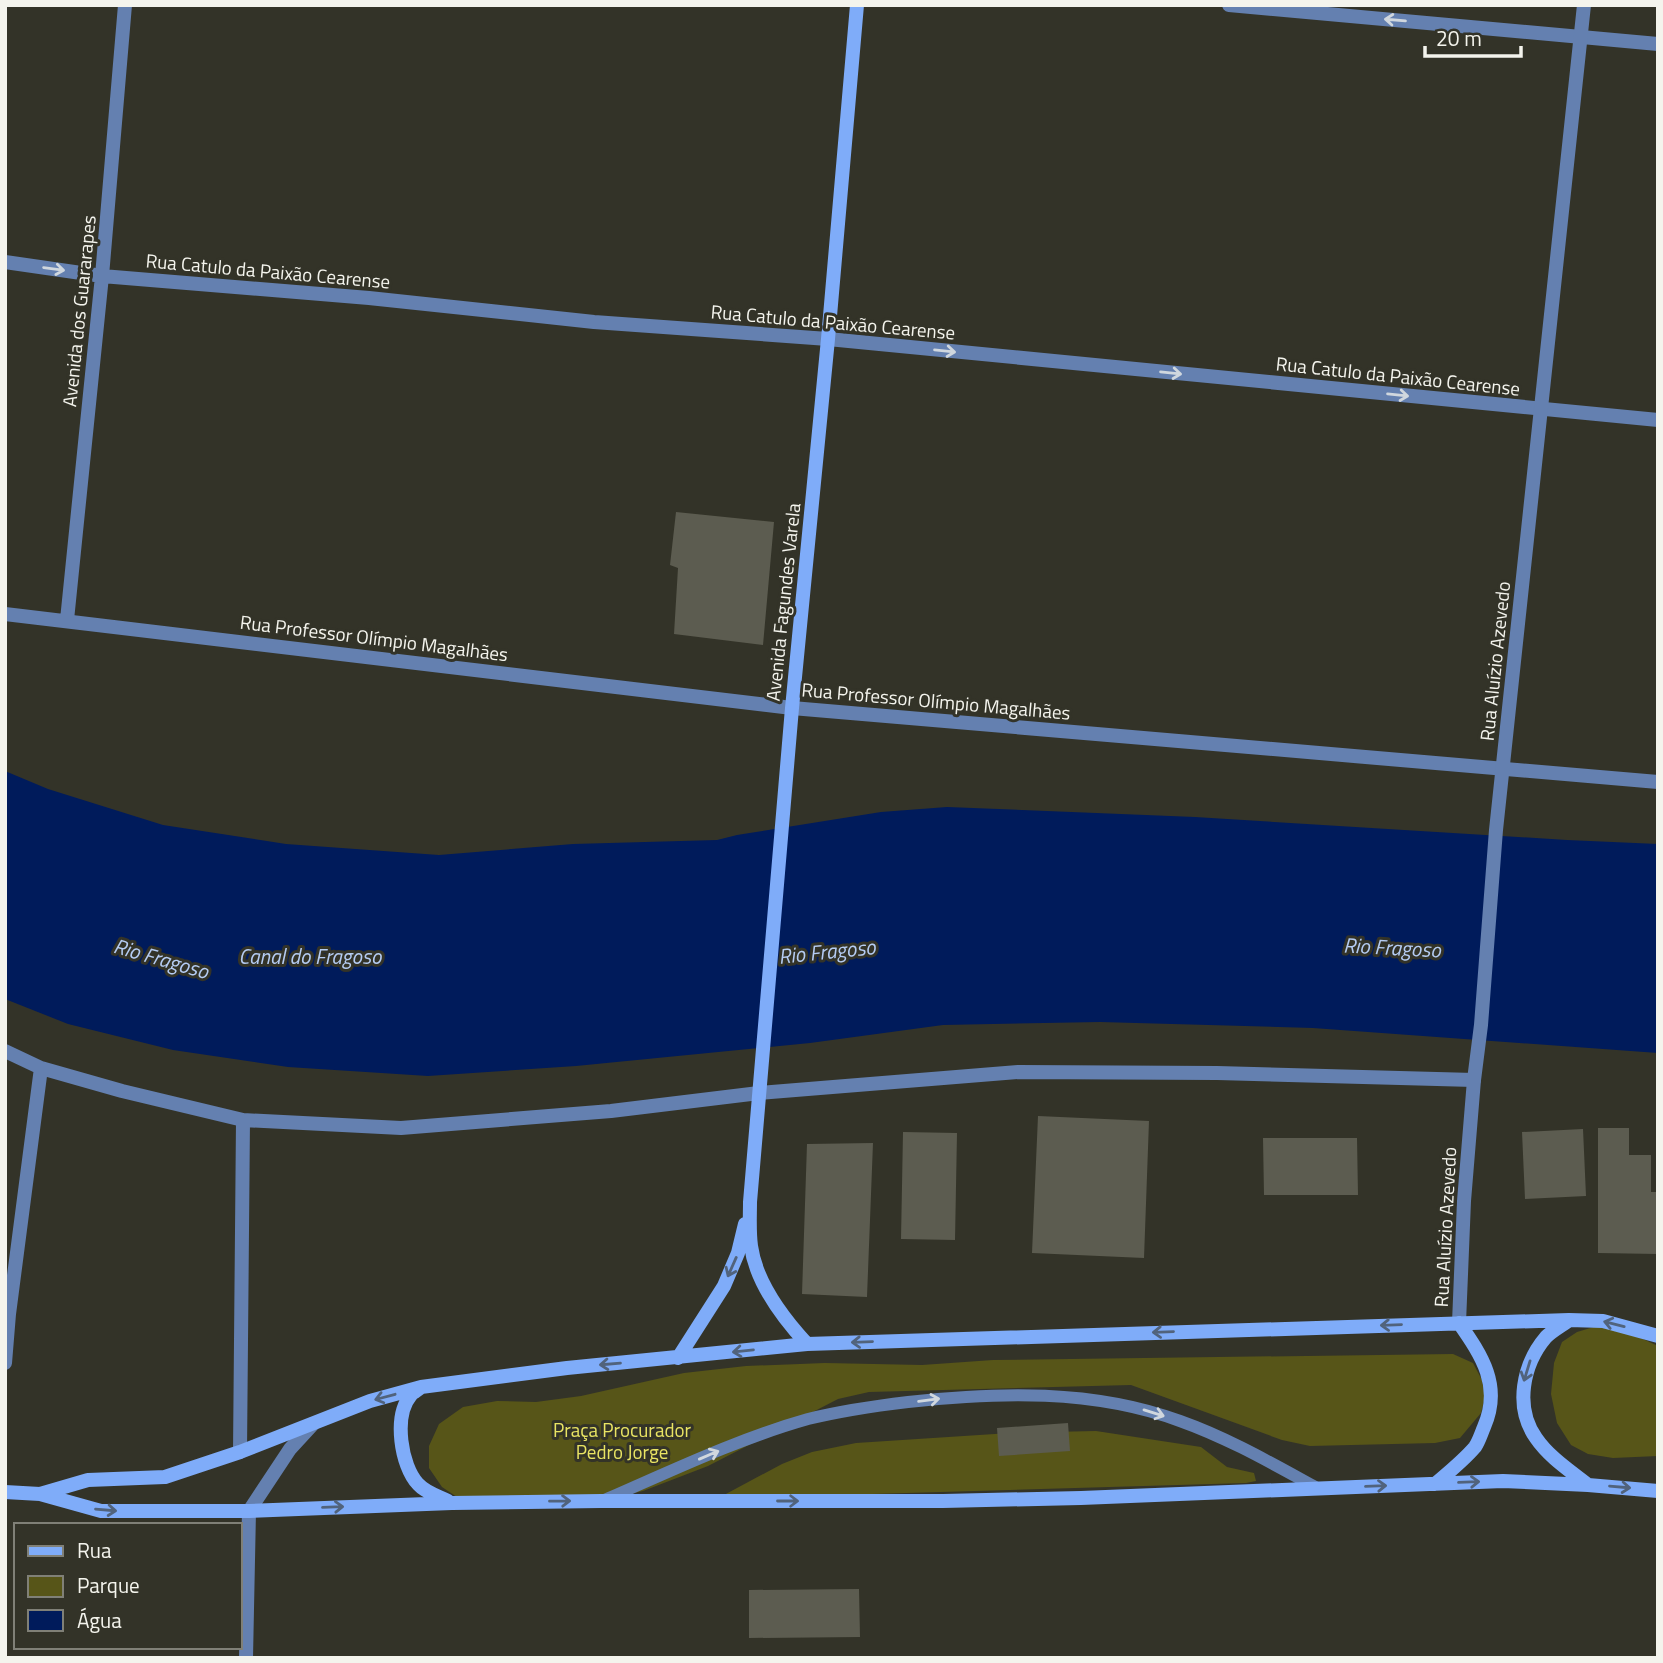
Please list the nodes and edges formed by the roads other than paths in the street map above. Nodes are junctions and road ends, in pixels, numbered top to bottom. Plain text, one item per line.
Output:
1 (125, 5) edge
2 (857, 5) edge
3 (1229, 5) edge
4 (1584, 5) edge
5 (1581, 36) junction
6 (1658, 44) edge
7 (5, 262) edge
8 (102, 276) junction
9 (828, 339) junction
10 (1542, 410) junction
11 (1658, 421) edge
12 (5, 614) edge
13 (67, 620) junction
14 (792, 708) junction
15 (1503, 769) junction
16 (1658, 782) edge
17 (5, 1051) edge
18 (41, 1068) junction
19 (1474, 1080) junction
20 (759, 1093) junction
21 (243, 1121) junction
22 (750, 1202) junction
23 (1569, 1320) junction
24 (1459, 1323) junction
25 (1658, 1336) edge
26 (807, 1344) junction
27 (678, 1357) junction
28 (5, 1363) edge
29 (421, 1387) junction
30 (313, 1424) junction
31 (240, 1452) junction
32 (1435, 1483) junction
33 (1588, 1485) junction
34 (1318, 1489) junction
35 (1658, 1491) edge
36 (5, 1492) edge
37 (40, 1494) junction
38 (601, 1501) junction
39 (452, 1503) junction
40 (249, 1511) junction
41 (246, 1658) edge

1 - 8 street, Avenida dos Guararapes
2 - 9 main road, Avenida Fagundes Varela
5 -> 3 street
4 - 5 street, Rua Aluízio Azevedo
5 - 6 street
5 - 10 street, Rua Aluízio Azevedo
7 -> 8 street, Rua Catulo da Paixão Cearense
8 - 9 street, Rua Catulo da Paixão Cearense
8 - 13 street, Avenida dos Guararapes
9 -> 10 street, Rua Catulo da Paixão Cearense
9 - 14 main road, Avenida Fagundes Varela
10 - 11 street, Rua Catulo da Paixão Cearense
10 - 15 street, Rua Aluízio Azevedo
12 - 13 street, Rua Professor Olímpio Magalhães
13 - 14 street, Rua Professor Olímpio Magalhães
14 - 15 street, Rua Professor Olímpio Magalhães
14 - 20 main road, Avenida Fagundes Varela
15 - 16 street, Rua Professor Olímpio Magalhães
15 - 19 street, Rua Aluízio Azevedo
17 - 18 street
18 - 21 street
18 - 28 street
19 - 20 street
19 - 24 street, Rua Aluízio Azevedo
20 - 21 street
20 - 22 main road, Avenida Fagundes Varela
21 - 31 street
22 - 26 main road, Avenida Fagundes Varela
22 -> 27 main road, Avenida Fagundes Varela
23 - 24 main road
25 -> 23 main road
23 -> 33 main road
24 -> 26 main road
24 - 32 main road
26 -> 27 main road
27 -> 29 main road
29 -> 30 main road
29 - 39 main road
30 - 31 main road
30 - 40 street
31 - 37 main road
32 -> 33 main road
34 -> 32 main road
33 -> 35 main road
38 -> 34 main road
38 -> 34 lane
36 - 37 main road
37 -> 40 main road
39 -> 38 main road
40 -> 39 main road
40 - 41 street

